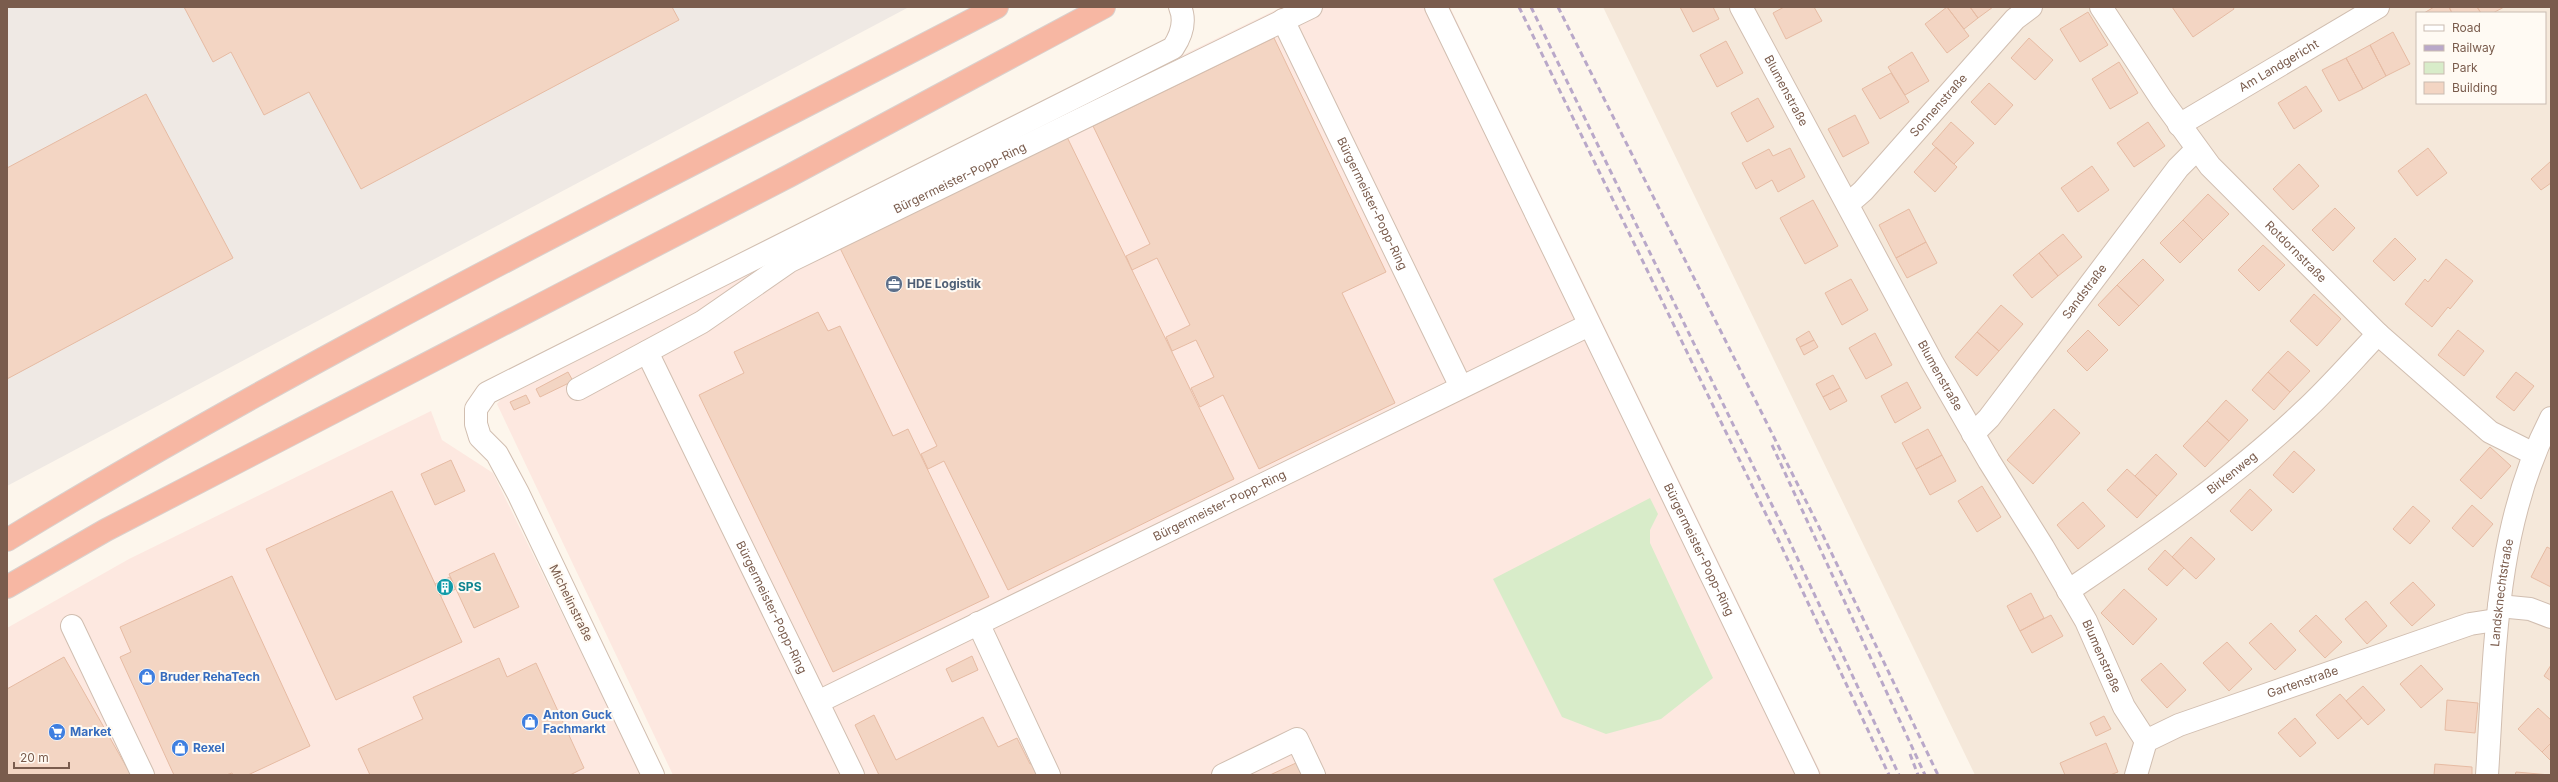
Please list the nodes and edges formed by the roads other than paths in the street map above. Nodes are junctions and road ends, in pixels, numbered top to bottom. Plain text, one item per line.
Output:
1 (997, 7) edge
2 (1104, 7) edge
3 (1180, 7) edge
4 (1311, 7) edge
5 (1436, 7) edge
6 (1741, 7) edge
7 (2101, 7) edge
8 (2378, 7) edge
9 (2017, 11) edge
10 (1283, 20) junction
11 (2179, 125) junction
12 (2196, 150) junction
13 (1848, 204) junction
14 (1589, 325) junction
15 (2378, 334) junction
16 (647, 352) junction
17 (1461, 387) junction
18 (578, 389) dead end
19 (2551, 418) edge
20 (1973, 434) junction
21 (2534, 454) junction
22 (7, 540) edge
23 (7, 587) edge
24 (2068, 590) junction
25 (2497, 613) junction
26 (2551, 617) edge
27 (978, 623) junction
28 (72, 626) dead end
29 (818, 702) junction
30 (2146, 741) junction
31 (144, 775) edge
32 (653, 775) edge
33 (853, 775) edge
34 (1049, 775) edge
35 (1223, 775) edge
36 (1314, 775) edge
37 (1808, 775) edge
38 (2136, 775) edge
39 (2487, 775) edge

1 - 22 highway
2 - 23 highway
3 - 32 street, Michelinstraße
4 - 10 street, Bürgermeister-Popp-Ring
5 - 14 street, Bürgermeister-Popp-Ring
6 - 13 street, Blumenstraße
7 - 11 street, Rotdornstraße
8 - 11 street, Am Landgericht
9 - 13 street, Sonnenstraße
10 - 16 street, Bürgermeister-Popp-Ring
10 - 17 street, Bürgermeister-Popp-Ring
11 - 12 street, Rotdornstraße
12 - 15 street, Rotdornstraße
12 - 20 street, Sandstraße
13 - 20 street, Blumenstraße
14 - 17 street, Bürgermeister-Popp-Ring
14 - 37 street, Bürgermeister-Popp-Ring
15 - 21 street, Rotdornstraße
15 - 24 street, Birkenweg
16 - 18 street, Bürgermeister-Popp-Ring
16 - 29 street, Bürgermeister-Popp-Ring
17 - 27 street, Bürgermeister-Popp-Ring
19 - 21 street, Landsknechtstraße
20 - 24 street, Blumenstraße
21 - 25 street, Landsknechtstraße
24 - 30 street, Blumenstraße
25 - 26 street, Gartenstraße
25 - 30 street, Gartenstraße
25 - 39 street, Landsknechtstraße
27 - 29 street, Bürgermeister-Popp-Ring
27 - 34 street
28 - 31 street
29 - 33 street
30 - 38 street
35 - 36 street

